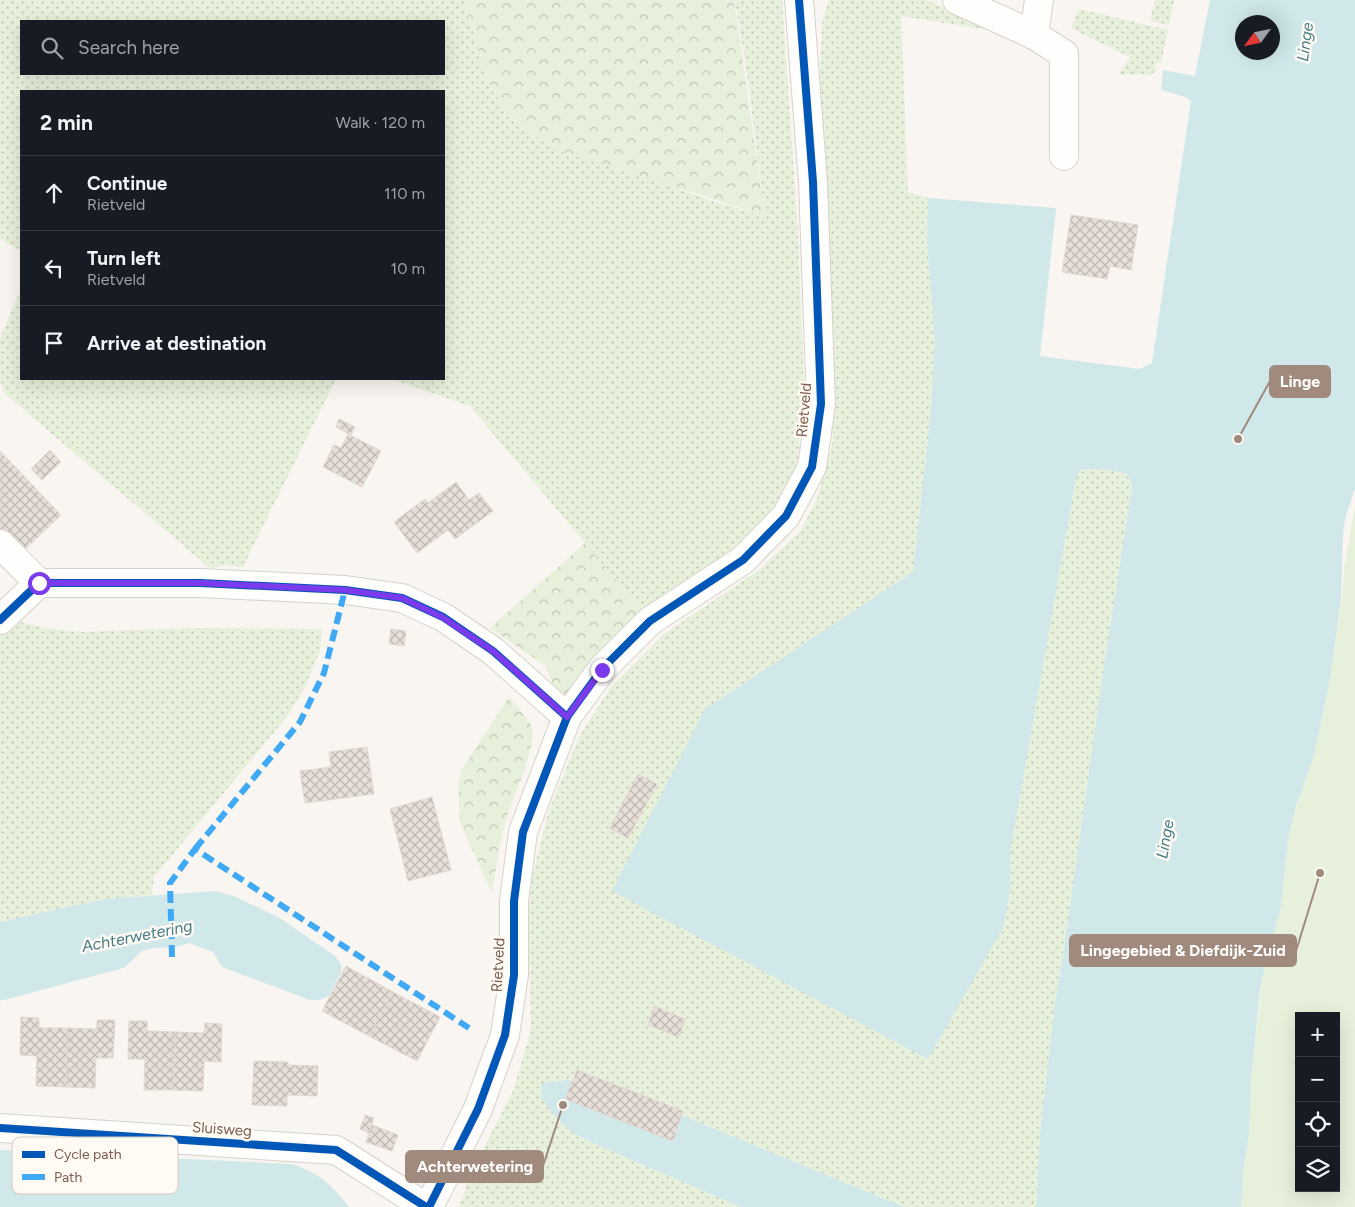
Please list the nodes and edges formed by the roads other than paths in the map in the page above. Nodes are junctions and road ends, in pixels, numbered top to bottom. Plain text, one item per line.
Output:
1 (799, 0) edge
2 (957, 0) edge
3 (1039, 0) edge
4 (1034, 35) junction
5 (1064, 156) dead end
6 (0, 544) edge
7 (39, 583) junction
8 (0, 620) edge
9 (567, 717) junction
10 (0, 1128) edge
11 (137, 1137) edge
12 (178, 1140) edge
13 (427, 1207) edge

1 - 9 street, Rietveld
2 - 4 street
3 - 4 street
4 - 5 street
6 - 7 street
7 - 8 street
7 - 9 street
9 - 13 street, Rietveld
10 - 11 street, Sluisweg
12 - 13 street, Sluisweg

